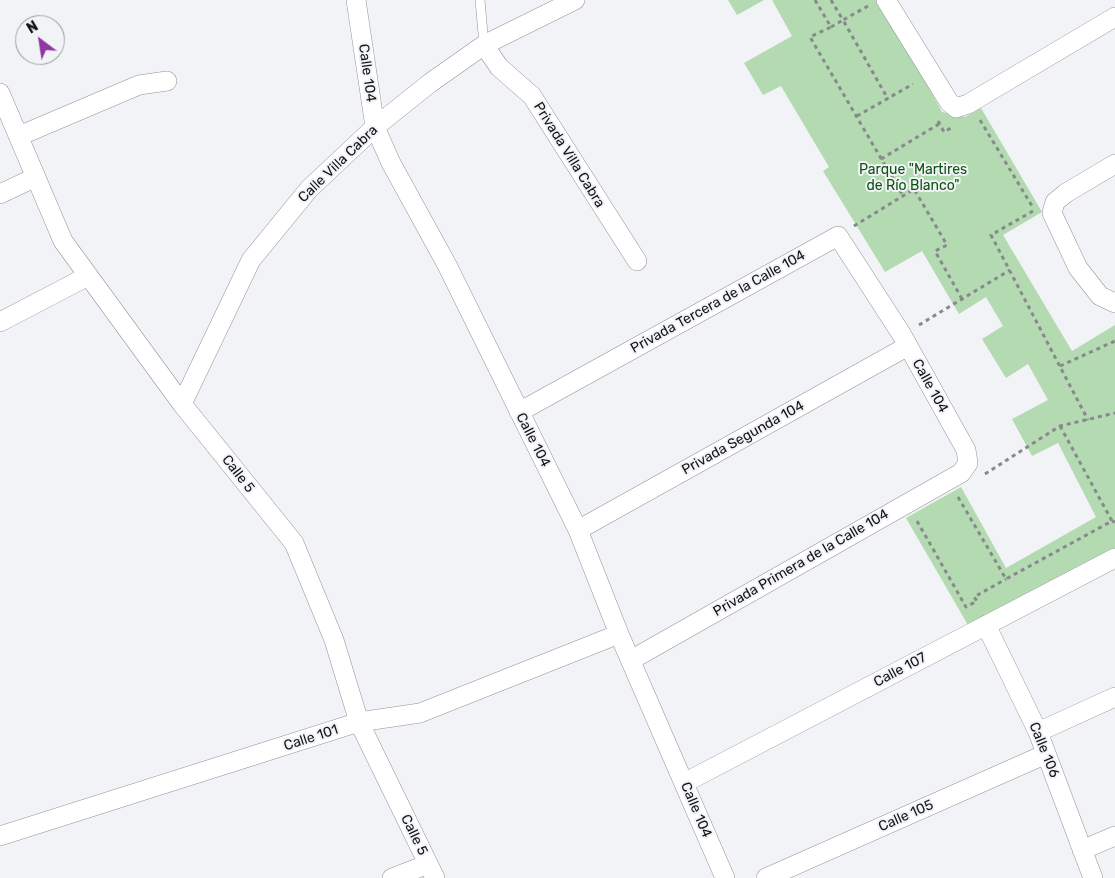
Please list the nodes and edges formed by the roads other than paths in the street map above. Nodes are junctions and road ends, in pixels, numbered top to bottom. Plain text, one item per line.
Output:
1 (356, 0) edge
2 (480, 0) edge
3 (575, 0) edge
4 (879, 2) edge
5 (1115, 17) edge
6 (484, 45) junction
7 (167, 81) dead end
8 (0, 93) edge
9 (375, 127) junction
10 (19, 136) junction
11 (1115, 164) edge
12 (36, 177) junction
13 (0, 194) edge
14 (838, 236) joint
15 (637, 261) dead end
16 (88, 276) junction
17 (1115, 302) edge
18 (0, 322) edge
19 (905, 341) junction
20 (182, 404) junction
21 (519, 412) junction
22 (968, 463) joint
23 (578, 530) junction
24 (1115, 558) edge
25 (986, 625) junction
26 (619, 634) junction
27 (631, 660) junction
28 (1115, 697) edge
29 (359, 722) junction
30 (1038, 732) junction
31 (1046, 754) junction
32 (684, 783) junction
33 (0, 836) edge
34 (1115, 836) edge
35 (1082, 850) junction
36 (431, 871) edge
37 (392, 878) edge
38 (725, 878) edge
39 (766, 878) edge
40 (1093, 878) edge

1 - 9 street, Calle 104
2 - 6 lane
3 - 6 street, Calle Villa Cabra
4 - 5 street
6 - 9 street, Calle Villa Cabra
6 - 15 street, Privada Villa Cabra
7 - 10 street
8 - 10 street, Calle 5
9 - 20 street, Calle Villa Cabra
9 - 21 street, Calle 104
10 - 12 street, Calle 5
11 - 17 street
12 - 13 street
12 - 16 street, Calle 5
14 - 19 street, Calle 104
14 - 21 street, Privada Tercera de la Calle 104
16 - 18 street
16 - 20 street, Calle 5
19 - 22 street, Calle 104
19 - 23 street, Privada Segunda 104
20 - 29 street, Calle 5
21 - 23 street, Calle 104
22 - 27 street, Privada Primera de la Calle 104
23 - 26 street, Calle 104
24 - 25 street, Calle 107
25 - 30 street, Calle 106
25 - 32 street, Calle 107
26 - 27 street, Calle 104
26 - 29 street, Calle 101
27 - 32 street, Calle 104
28 - 30 street
29 - 33 street, Calle 101
29 - 36 street, Calle 5
30 - 31 street, Calle 106
31 - 35 street, Calle 106
31 - 39 street, Calle 105
32 - 38 street, Calle 104
34 - 35 street
35 - 40 street, Calle 106
36 - 37 street

